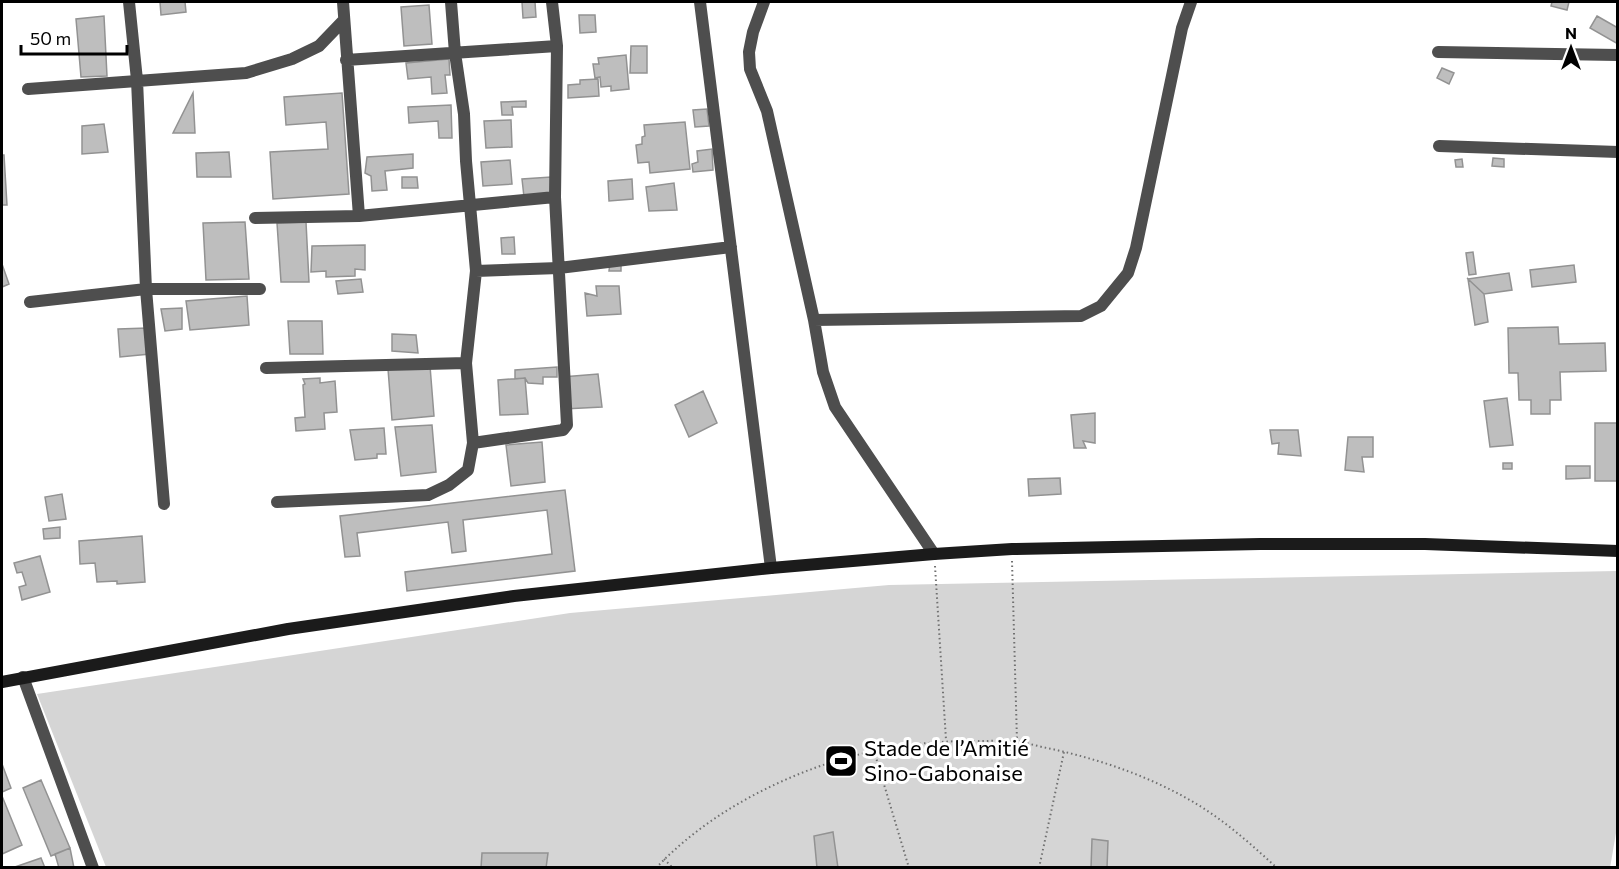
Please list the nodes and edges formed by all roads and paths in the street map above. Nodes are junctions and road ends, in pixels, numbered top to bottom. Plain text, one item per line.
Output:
1 (129, 2) edge
2 (344, 2) edge
3 (451, 2) edge
4 (552, 2) edge
5 (700, 2) edge
6 (764, 2) edge
7 (1191, 2) edge
8 (344, 20) junction
9 (557, 46) junction
10 (1438, 52) dead end
11 (455, 53) junction
12 (1617, 55) edge
13 (346, 60) junction
14 (137, 80) junction
15 (28, 89) dead end
16 (1439, 146) dead end
17 (1617, 152) edge
18 (555, 197) junction
19 (471, 204) junction
20 (358, 216) junction
21 (255, 218) dead end
22 (731, 247) junction
23 (559, 268) junction
24 (476, 271) junction
25 (146, 289) junction
26 (260, 289) dead end
27 (30, 302) dead end
28 (814, 320) junction
29 (466, 363) junction
30 (266, 368) dead end
31 (473, 443) junction
32 (277, 502) dead end
33 (164, 504) dead end
34 (1012, 549) junction
35 (1617, 551) edge
36 (934, 554) junction
37 (771, 568) junction
38 (23, 677) junction
39 (2, 682) edge
40 (946, 740) junction
41 (1017, 741) junction
42 (874, 751) junction
43 (1064, 752) junction
44 (664, 859) junction
45 (93, 867) edge
46 (656, 867) edge
47 (673, 867) edge
48 (909, 867) edge
49 (1039, 867) edge
50 (1277, 867) edge

1 - 14 street
2 - 8 street
3 - 11 street
4 - 9 street
5 - 22 street
6 - 28 street
7 - 28 street
8 - 13 street
8 - 14 street
9 - 11 street
9 - 18 street
10 - 12 street
11 - 13 street
11 - 19 street
13 - 20 street
14 - 15 street
14 - 25 street
16 - 17 street
18 - 19 street
18 - 23 street
19 - 20 street
19 - 24 street
20 - 21 street
22 - 23 street
22 - 37 street
23 - 24 street
23 - 31 street
24 - 29 street
25 - 26 street
25 - 27 street
25 - 33 street
28 - 36 street
29 - 30 street
29 - 31 street
31 - 32 street
34 - 35 main road
34 - 36 main road
34 - 41 path
36 - 37 main road
36 - 40 path
37 - 38 main road
38 - 39 main road
38 - 45 street
40 - 41 path
40 - 42 path
41 - 43 path
42 - 44 path
42 - 48 path
43 - 49 path
43 - 50 path
44 - 46 path
44 - 47 path

